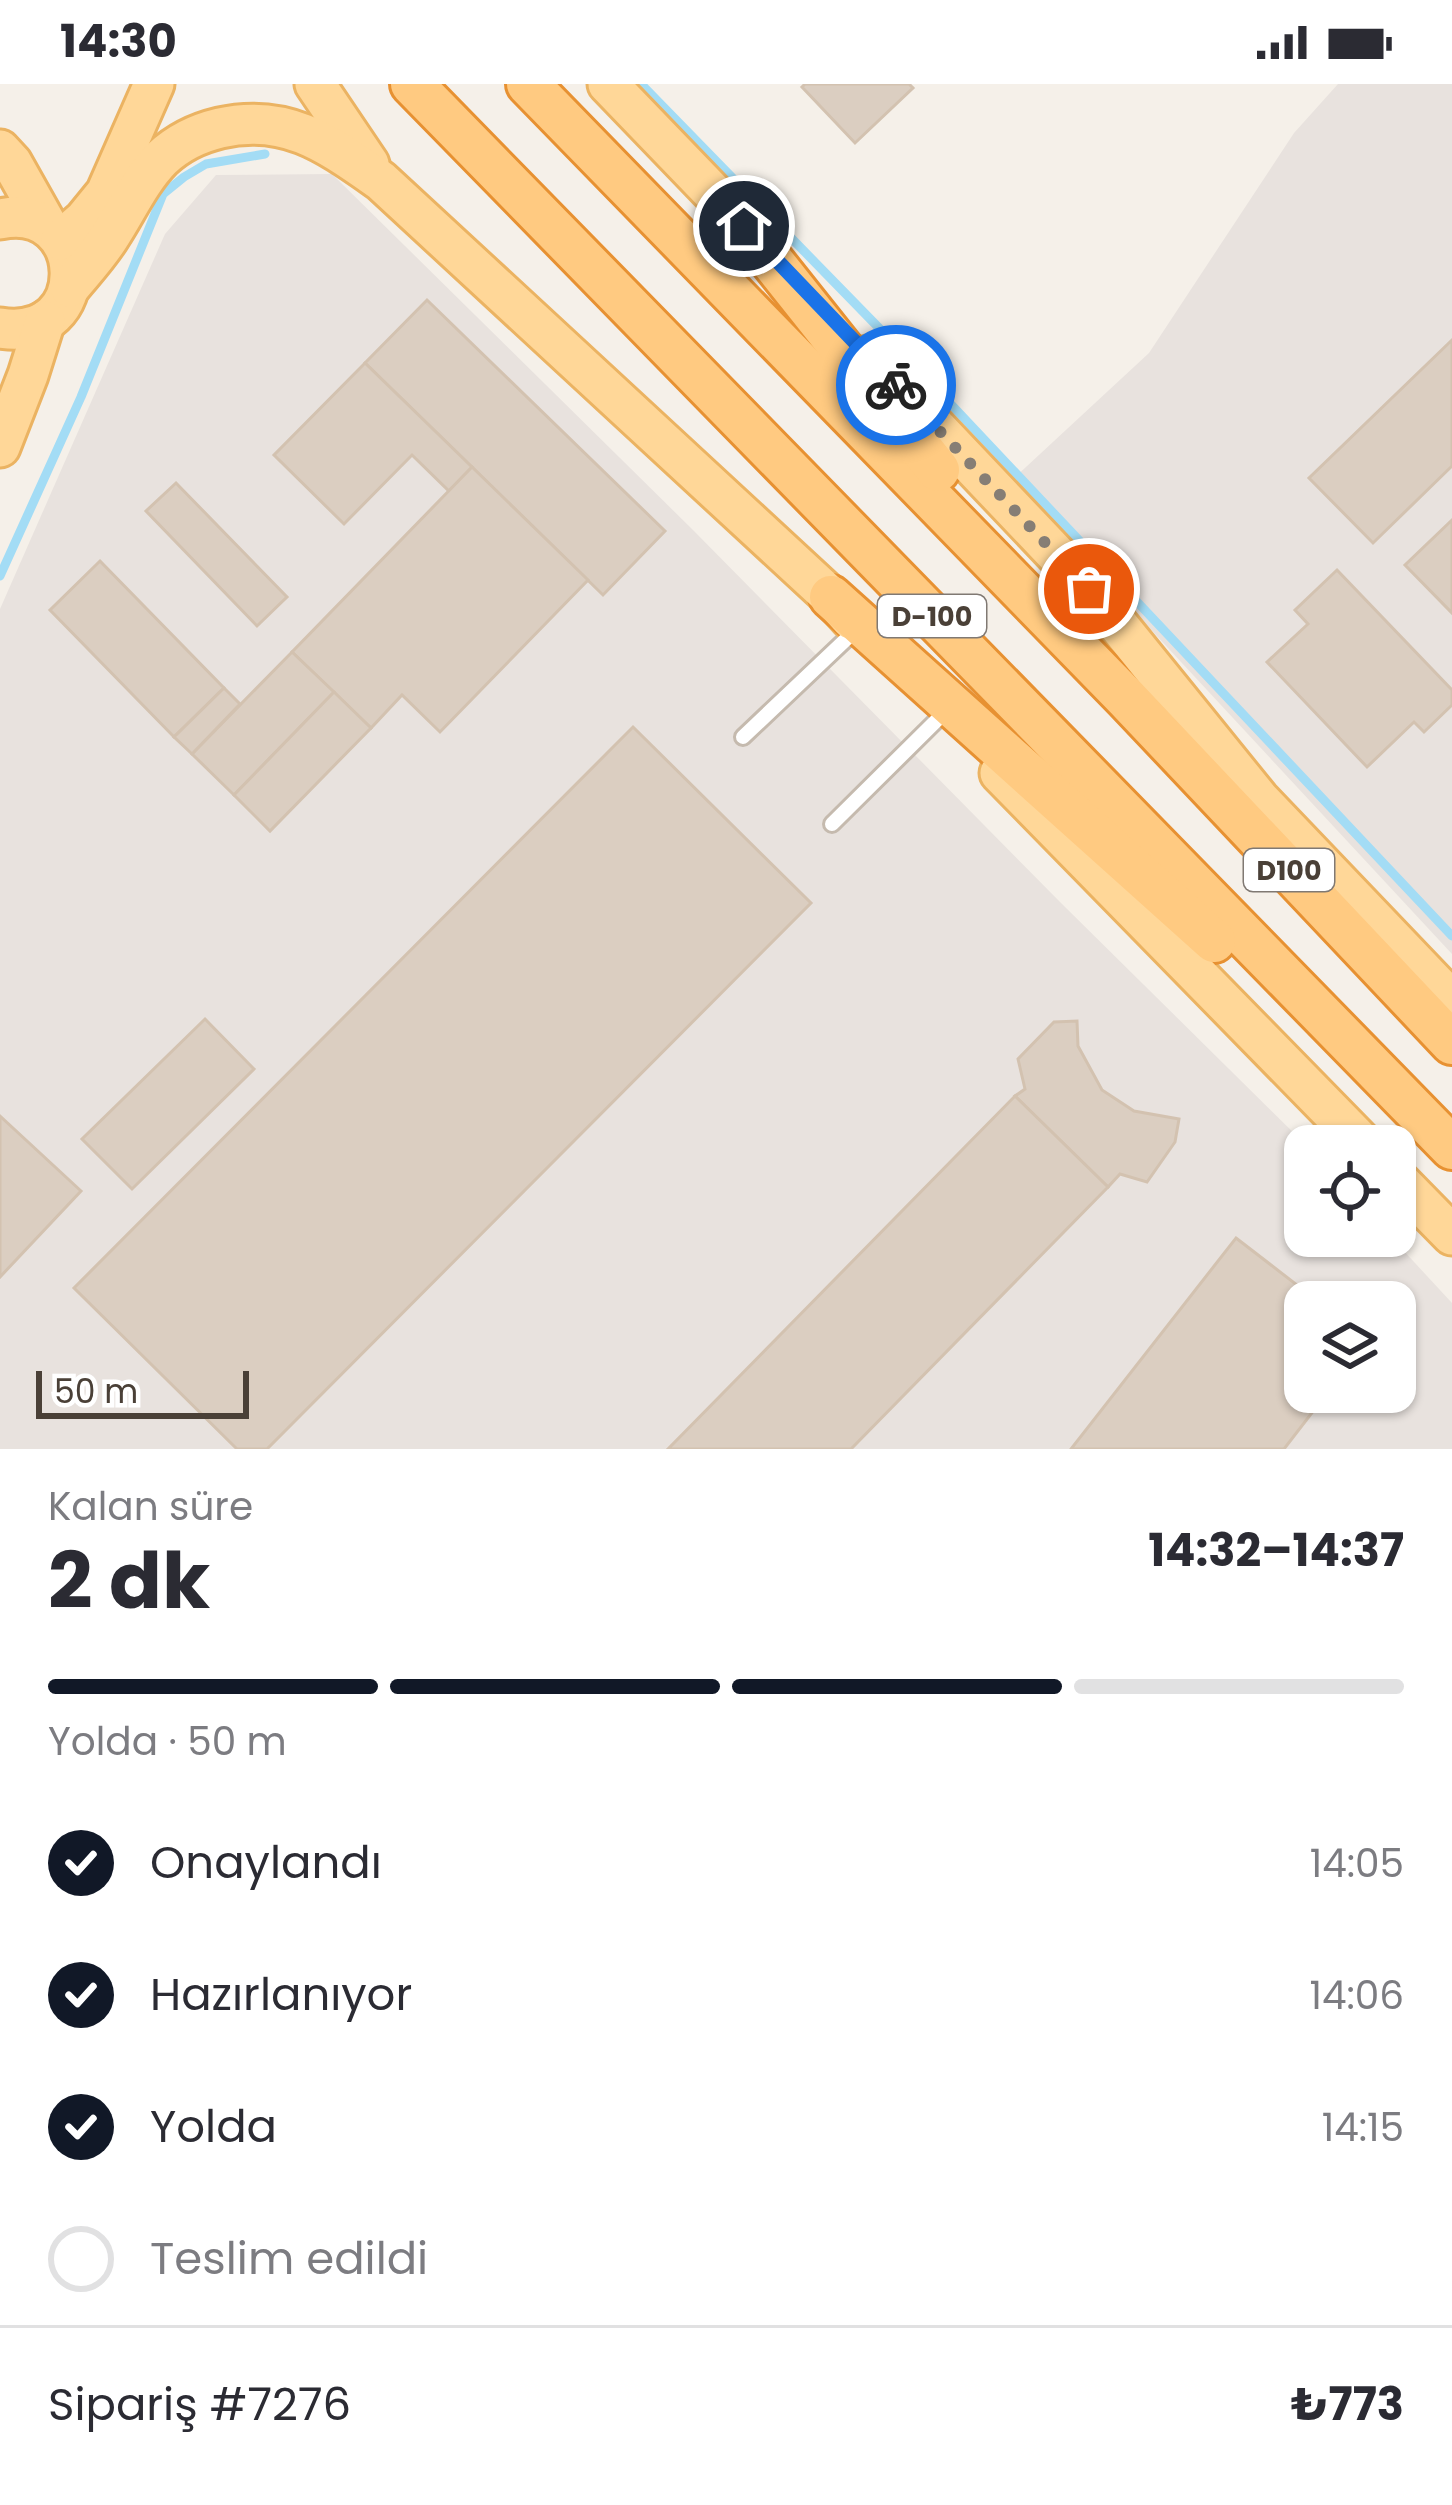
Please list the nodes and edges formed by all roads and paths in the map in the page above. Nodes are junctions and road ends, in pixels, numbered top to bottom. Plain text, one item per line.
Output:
1 (154, 84) edge
2 (314, 84) edge
3 (412, 84) edge
4 (528, 84) edge
5 (608, 84) edge
6 (0, 150) edge
7 (381, 181) junction
8 (0, 219) edge
9 (744, 226) junction
10 (55, 234) junction
11 (70, 287) junction
12 (45, 321) junction
13 (0, 328) edge
14 (0, 446) edge
15 (845, 612) junction
16 (1126, 698) junction
17 (942, 715) junction
18 (743, 737) dead end
19 (832, 824) dead end
20 (1452, 1000) edge
21 (1452, 1043) edge
22 (1344, 1125) edge
23 (1452, 1152) edge
24 (1416, 1198) edge
25 (1452, 1235) edge

1 - 10 main road
2 - 7 main road
3 - 23 highway, D-100 / D-100
4 - 16 highway, D-100
5 - 9 main road
6 - 10 main road
7 - 11 main road
7 - 15 main road
8 - 10 main road
9 - 16 highway
9 - 20 main road
10 - 11 main road
11 - 12 main road
12 - 13 main road
12 - 14 main road
15 - 17 main road
15 - 18 lane
15 - 23 highway
16 - 21 highway, D100 / D100
17 - 19 lane
17 - 22 main road
24 - 25 main road

